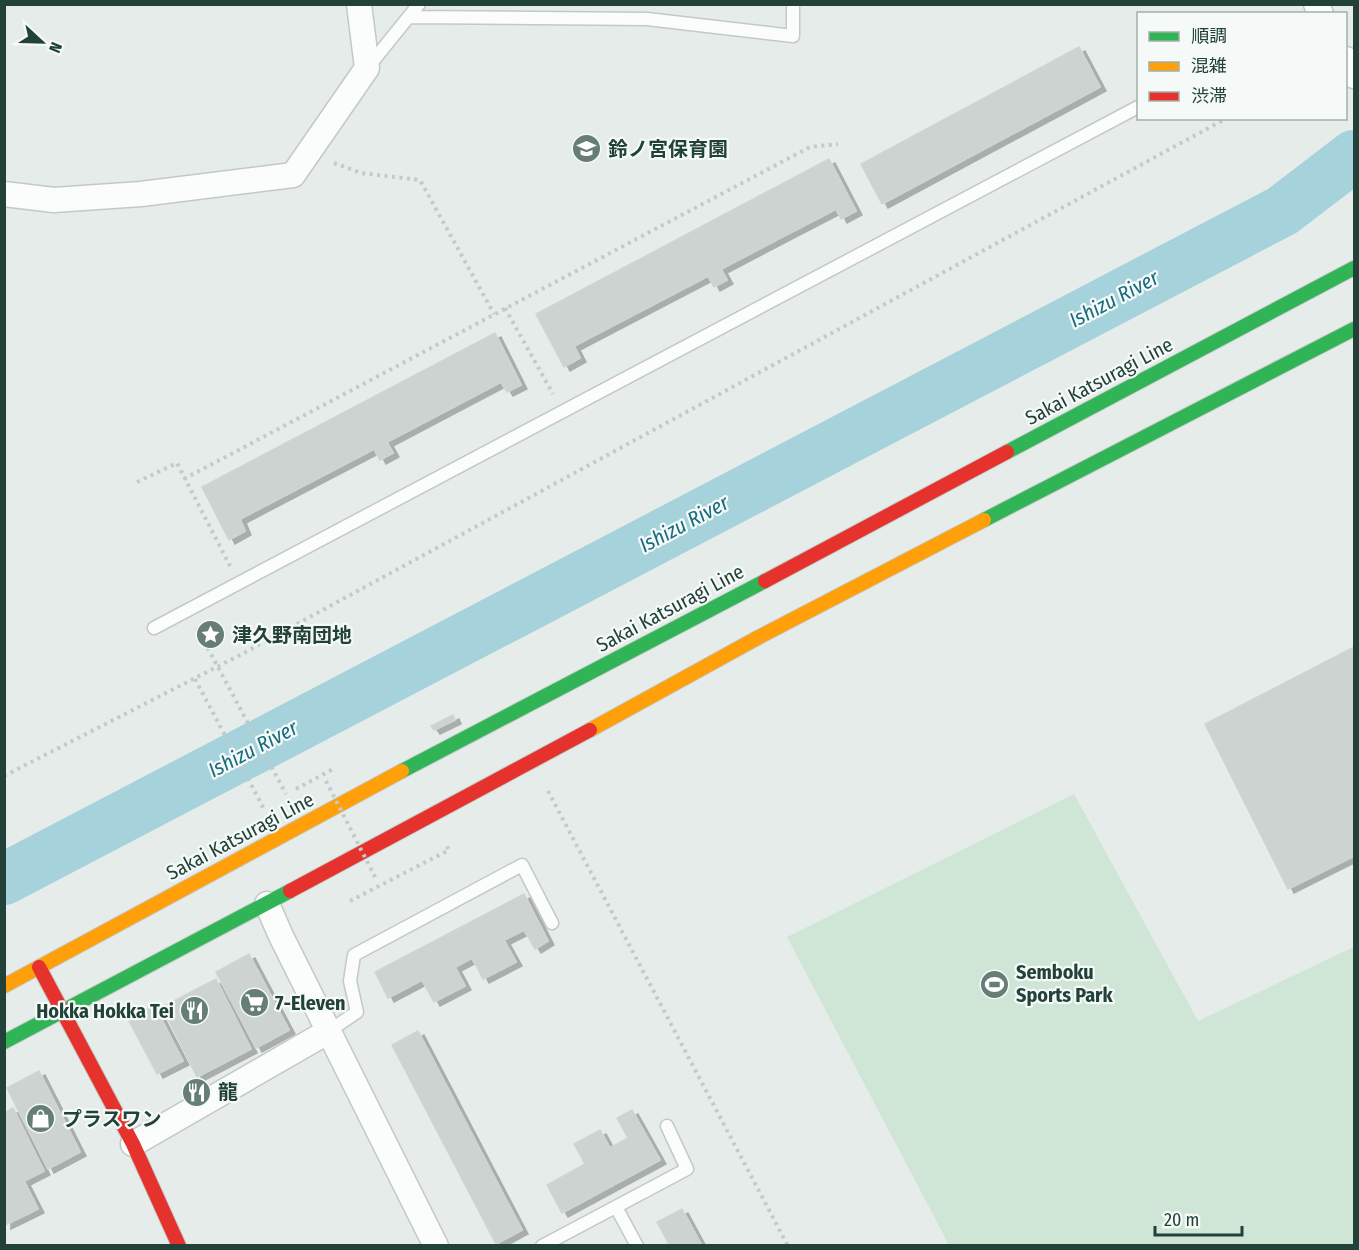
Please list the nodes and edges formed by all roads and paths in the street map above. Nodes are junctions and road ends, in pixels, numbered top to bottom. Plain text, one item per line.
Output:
1 (359, 4) edge
2 (419, 4) edge
3 (794, 4) edge
4 (410, 17) junction
5 (367, 68) junction
6 (1137, 108) edge
7 (1223, 120) edge
8 (837, 144) dead end
9 (308, 153) junction
10 (4, 194) edge
11 (1354, 268) edge
12 (505, 308) junction
13 (494, 314) junction
14 (1354, 329) edge
15 (564, 413) junction
16 (184, 479) junction
17 (137, 482) dead end
18 (239, 582) junction
19 (187, 610) junction
20 (154, 628) dead end
21 (219, 666) junction
22 (195, 679) junction
23 (4, 776) edge
24 (326, 781) dead end
25 (548, 791) dead end
26 (286, 794) dead end
27 (268, 817) dead end
28 (436, 848) dead end
29 (386, 874) dead end
30 (350, 901) dead end
31 (267, 904) junction
32 (552, 923) dead end
33 (39, 968) junction
34 (4, 986) edge
35 (63, 1011) junction
36 (329, 1031) junction
37 (4, 1042) edge
38 (667, 1126) dead end
39 (133, 1144) junction
40 (615, 1207) junction
41 (179, 1245) edge
42 (436, 1245) edge
43 (542, 1245) edge
44 (637, 1245) edge
45 (788, 1245) edge

1 - 5 street
2 - 4 lane
3 - 4 lane
4 - 5 lane
5 - 9 street
6 - 15 lane
7 - 21 path
8 - 12 path
9 - 10 street
9 - 13 path
11 - 33 main road, Sakai Katsuragi Line
12 - 13 path
12 - 15 path
13 - 16 path
14 - 31 main road
15 - 18 lane
16 - 17 path
16 - 18 path
18 - 19 lane
19 - 20 lane
19 - 21 path
21 - 22 path
21 - 26 path
22 - 23 path
22 - 27 path
24 - 29 path, bridge
25 - 45 path
28 - 30 path
31 - 35 main road
31 - 36 street
32 - 36 lane
33 - 34 main road, Sakai Katsuragi Line
33 - 35 main road
35 - 37 main road
35 - 39 main road
36 - 39 street
36 - 42 street
38 - 40 lane
39 - 41 main road
40 - 43 lane
40 - 44 lane

